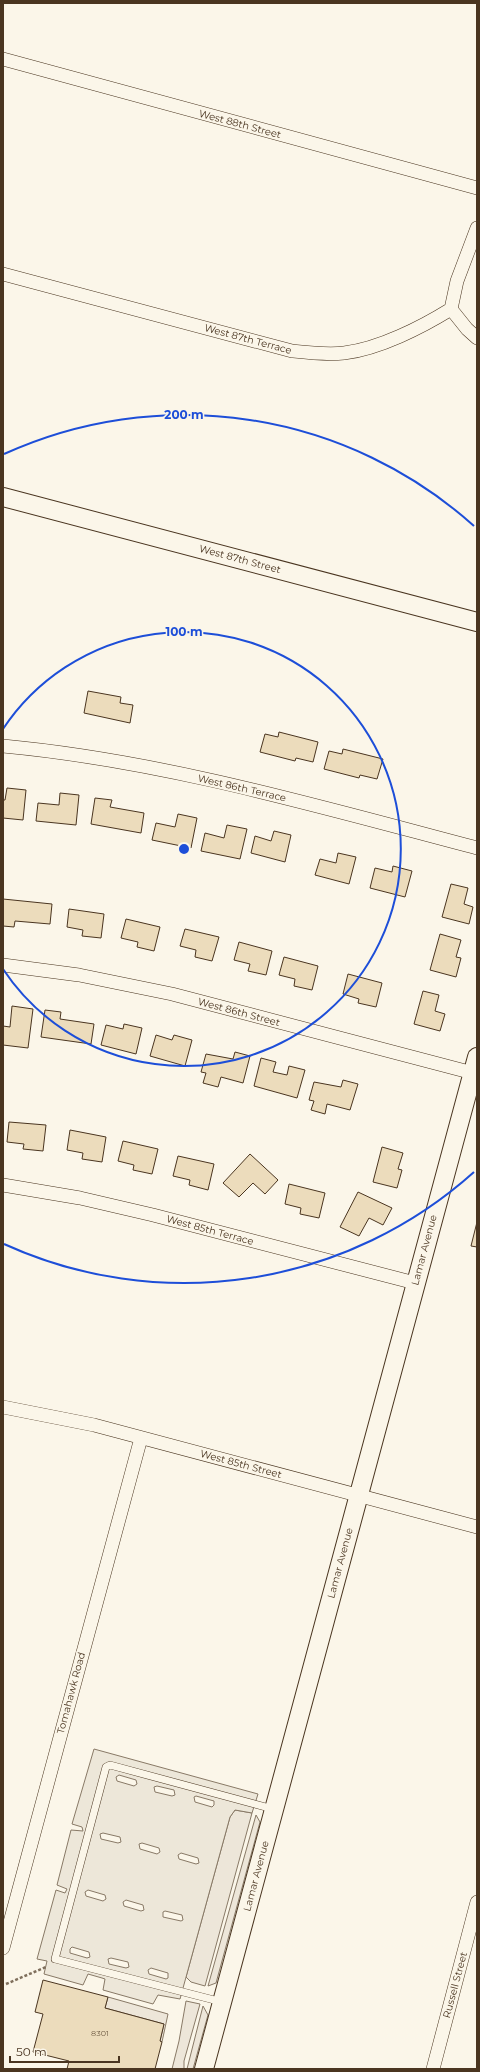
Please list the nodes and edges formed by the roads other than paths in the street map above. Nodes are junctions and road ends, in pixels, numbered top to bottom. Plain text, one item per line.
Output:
1 (3, 59) edge
2 (477, 188) edge
3 (477, 228) edge
4 (3, 274) edge
5 (451, 309) junction
6 (477, 338) edge
7 (3, 497) edge
8 (477, 622) edge
9 (3, 746) edge
10 (477, 848) edge
11 (3, 965) edge
12 (475, 1065) edge
13 (3, 1185) edge
14 (415, 1283) junction
15 (3, 1407) edge
16 (141, 1438) junction
17 (359, 1495) junction
18 (477, 1527) edge
19 (274, 1809) junction
20 (477, 1902) edge
21 (3, 1948) edge
22 (222, 2002) junction
23 (204, 2069) edge
24 (433, 2069) edge

1 - 2 street, West 88th Street
3 - 5 street
4 - 5 street, West 87th Terrace
5 - 6 street
7 - 8 street, West 87th Street
9 - 10 street, West 86th Terrace
11 - 12 street, West 86th Street
12 - 14 street, Lamar Avenue
13 - 14 street, West 85th Terrace
14 - 17 street, Lamar Avenue
15 - 16 street, West 85th Street
16 - 17 street, West 85th Street
16 - 21 street, Tomahawk Road
17 - 18 street, West 85th Street
17 - 19 street, Lamar Avenue
19 - 22 street, Lamar Avenue
19 - 22 lane
20 - 24 street, Russell Street
22 - 23 street, Lamar Avenue

